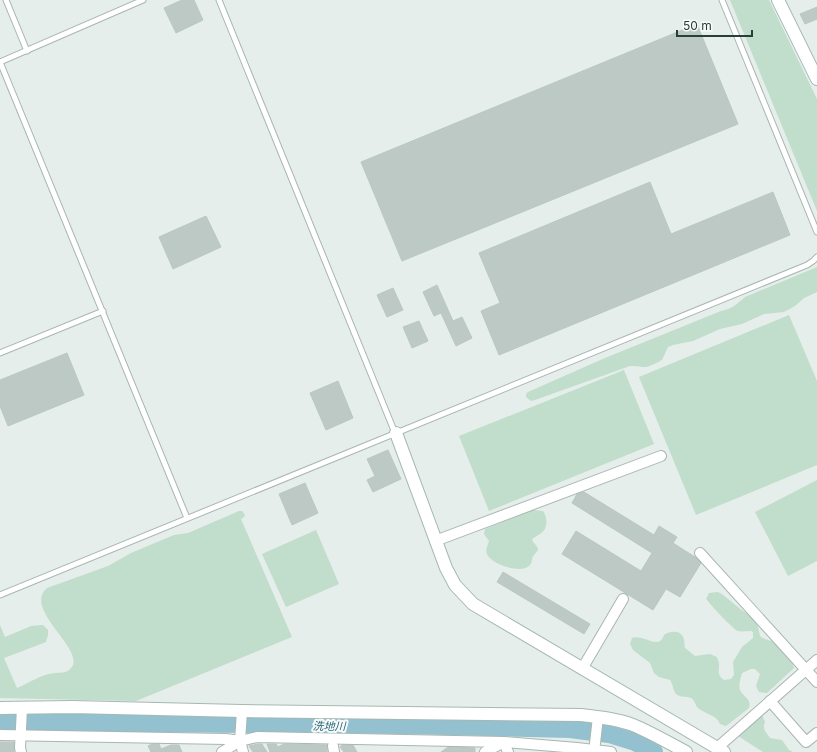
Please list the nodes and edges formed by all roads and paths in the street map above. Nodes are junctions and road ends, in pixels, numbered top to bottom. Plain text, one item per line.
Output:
1 (6, 0) edge
2 (144, 0) edge
3 (219, 0) edge
4 (722, 0) edge
5 (778, 0) edge
6 (133, 2) edge
7 (27, 51) junction
8 (0, 62) edge
9 (817, 80) edge
10 (817, 232) edge
11 (817, 256) edge
12 (102, 311) junction
13 (0, 353) edge
14 (396, 434) junction
15 (662, 456) dead end
16 (187, 518) junction
17 (435, 541) junction
18 (700, 553) dead end
19 (0, 595) edge
20 (623, 599) dead end
21 (817, 660) edge
22 (582, 668) junction
23 (806, 670) junction
24 (817, 682) edge
25 (770, 701) junction
26 (0, 708) edge
27 (22, 711) junction
28 (242, 714) junction
29 (598, 720) junction
30 (21, 733) junction
31 (817, 733) edge
32 (0, 735) edge
33 (240, 739) junction
34 (504, 742) junction
35 (594, 748) edge
36 (721, 750) edge
37 (22, 752) edge
38 (222, 752) edge
39 (243, 752) edge
40 (485, 752) edge
41 (508, 752) edge
42 (611, 752) edge
43 (686, 752) edge

1 - 7 lane
2 - 6 lane
3 - 14 lane
4 - 10 lane
5 - 9 street
6 - 7 lane
7 - 8 lane
8 - 12 lane
11 - 14 lane
12 - 13 lane
12 - 16 lane
14 - 16 lane
14 - 17 street
15 - 17 street
16 - 19 lane
17 - 22 street
18 - 23 street
20 - 22 street
21 - 23 street
22 - 36 street
23 - 24 street
23 - 25 street
25 - 31 street
25 - 36 street
26 - 27 street
27 - 28 street
27 - 30 street
28 - 29 street
28 - 33 street
29 - 35 street
29 - 43 street
30 - 32 street
30 - 33 street
30 - 37 street
33 - 34 street
33 - 38 street
33 - 39 street
34 - 35 street
34 - 40 street
34 - 41 street
35 - 42 street

